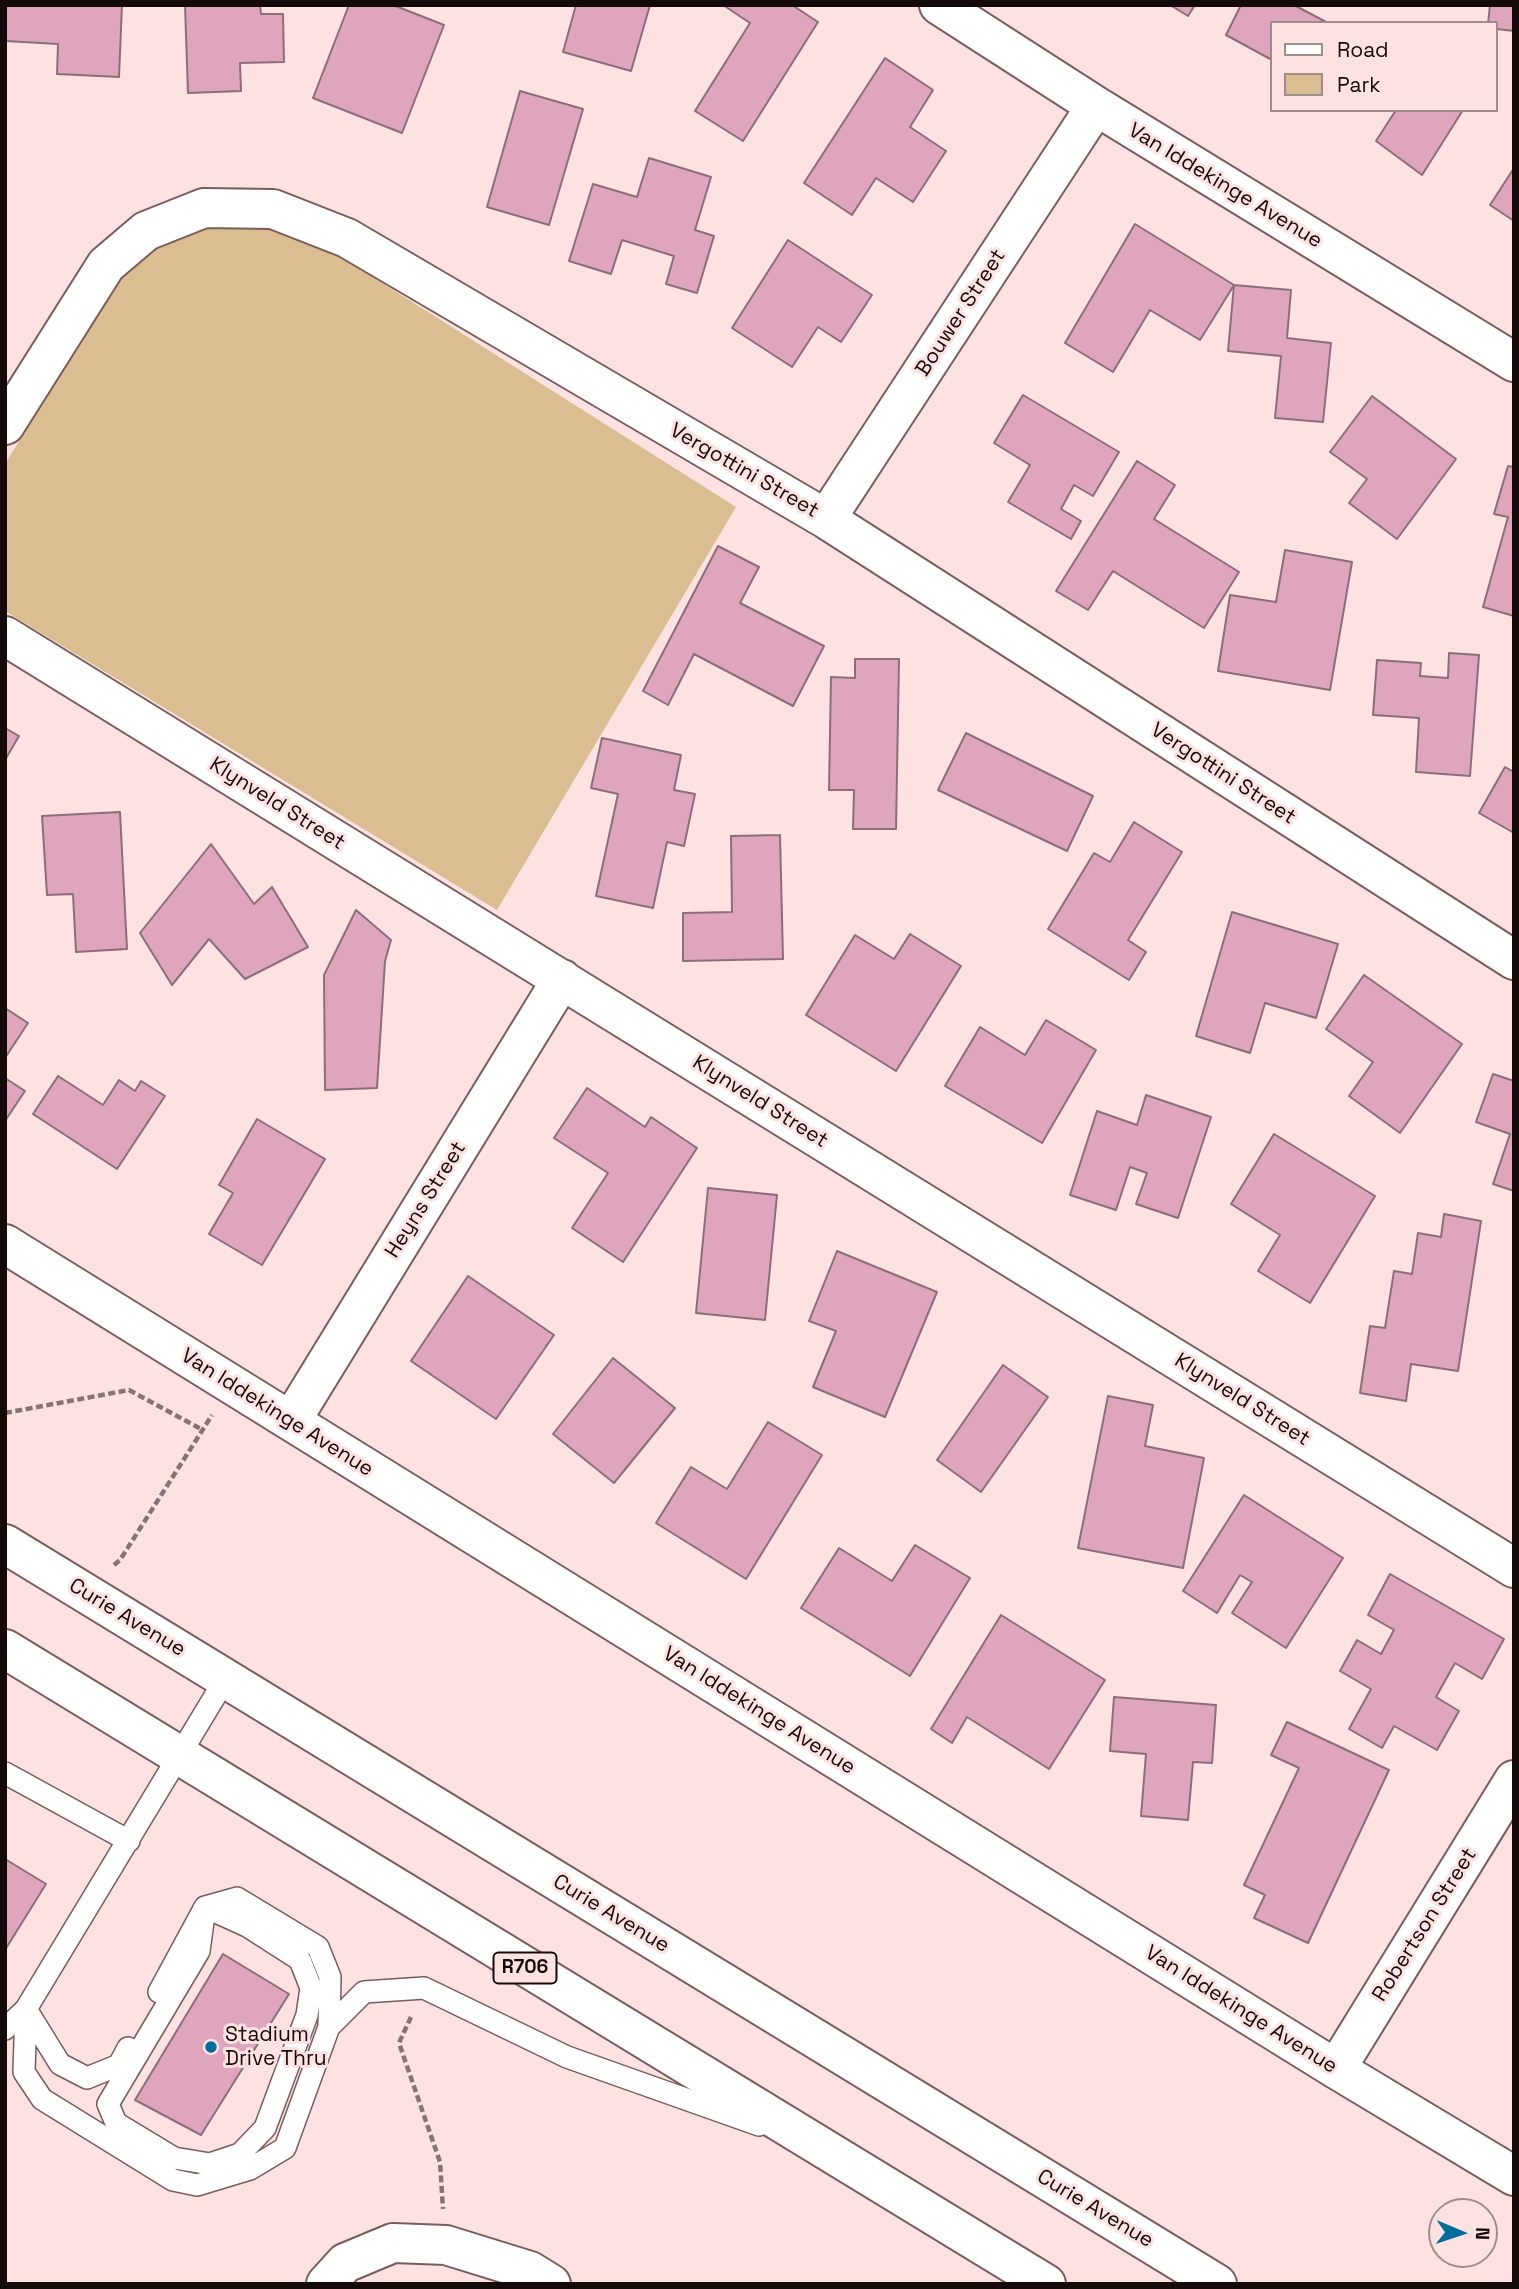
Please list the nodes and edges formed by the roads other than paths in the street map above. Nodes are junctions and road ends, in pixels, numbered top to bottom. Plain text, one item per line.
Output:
1 (939, 5) edge
2 (1096, 106) junction
3 (1514, 362) edge
4 (5, 425) edge
5 (826, 519) junction
6 (5, 636) edge
7 (1514, 960) edge
8 (562, 979) junction
9 (5, 1244) edge
10 (291, 1421) junction
11 (5, 1544) edge
12 (1514, 1568) edge
13 (5, 1649) edge
14 (226, 1678) junction
15 (178, 1757) junction
16 (5, 1773) edge
17 (1514, 1780) edge
18 (129, 1842) junction
19 (205, 1908) junction
20 (26, 2009) junction
21 (328, 2027) junction
22 (5, 2029) edge
23 (119, 2065) junction
24 (1336, 2069) junction
25 (102, 2136) junction
26 (818, 2146) junction
27 (1514, 2176) edge
28 (326, 2284) edge
29 (551, 2284) edge
30 (1046, 2284) edge
31 (1217, 2284) edge

1 - 2 street, Van Iddekinge Avenue
2 - 3 street, Van Iddekinge Avenue
2 - 5 street, Bouwer Street
4 - 5 street, Vergottini Street
5 - 7 street, Vergottini Street
6 - 8 street, Klynveld Street
8 - 10 street, Heyns Street
8 - 12 street, Klynveld Street
9 - 10 street, Van Iddekinge Avenue
10 - 24 street, Van Iddekinge Avenue
11 - 14 street, Curie Avenue
13 - 15 street, R706
14 - 15 lane
14 - 31 street, Curie Avenue
15 - 18 lane
15 - 26 street, R706
16 - 18 lane
17 - 24 street, Robertson Street
18 - 20 lane
19 - 19 lane
19 - 21 lane
19 - 23 lane
20 - 22 lane
20 - 23 lane
20 - 25 lane
21 - 25 lane
21 - 26 lane
23 - 25 lane
24 - 27 street, Van Iddekinge Avenue
26 - 30 street, R706
28 - 29 street

